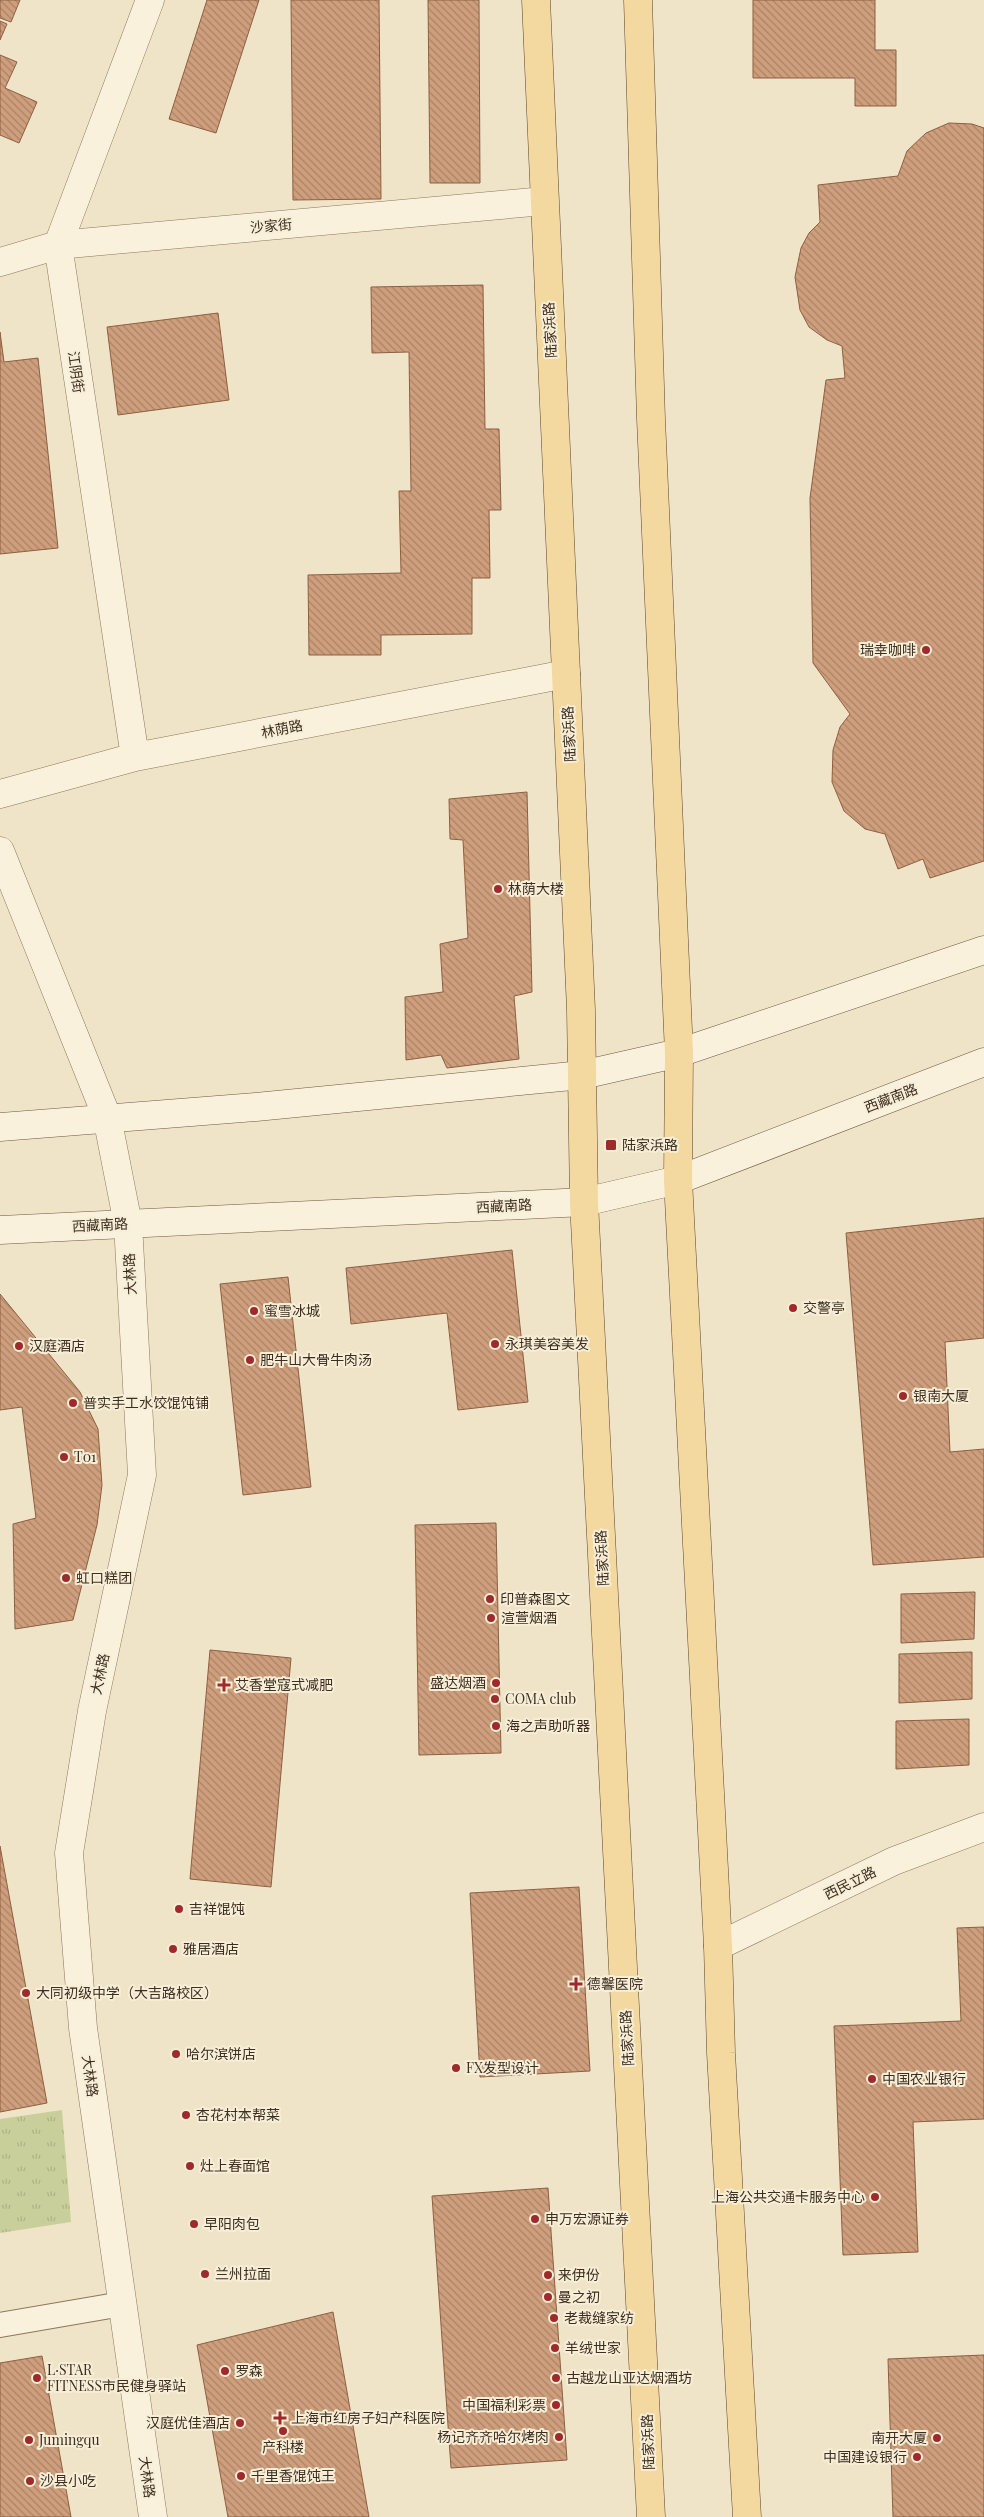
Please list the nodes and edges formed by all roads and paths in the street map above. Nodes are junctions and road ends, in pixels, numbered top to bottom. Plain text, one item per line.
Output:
1 (150, 0) edge
2 (536, 0) edge
3 (638, 0) edge
4 (544, 201) junction
5 (58, 245) junction
6 (0, 262) edge
7 (566, 674) junction
8 (135, 757) junction
9 (0, 794) edge
10 (0, 851) edge
11 (984, 950) edge
12 (679, 1053) junction
13 (984, 1062) edge
14 (582, 1075) junction
15 (107, 1117) junction
16 (0, 1127) edge
17 (678, 1180) junction
18 (584, 1202) junction
19 (128, 1224) junction
20 (0, 1230) edge
21 (984, 1827) edge
22 (718, 1946) junction
23 (122, 2304) junction
24 (0, 2325) edge
25 (153, 2517) edge
26 (651, 2517) edge
27 (747, 2517) edge

1 - 5 street, 江阴街
2 - 4 main road, 陆家浜路
3 - 12 main road
4 - 5 street, 沙家街
4 - 7 main road, 陆家浜路
5 - 6 street, 沙家街
5 - 8 street, 江阴街
7 - 8 street, 林荫路
7 - 14 main road, 陆家浜路
8 - 9 street, 林荫路
10 - 15 street, 大林路
11 - 12 street
12 - 14 street
12 - 17 main road
13 - 17 street, 西藏南路
14 - 15 street
14 - 18 main road, 陆家浜路
15 - 16 street
15 - 19 street, 大林路
17 - 18 street, 西藏南路
17 - 22 main road
18 - 19 street, 西藏南路
18 - 26 main road, 陆家浜路
19 - 20 street, 西藏南路
19 - 23 street, 大林路
21 - 22 street, 西民立路
22 - 27 main road
23 - 24 lane
23 - 25 street, 大林路

